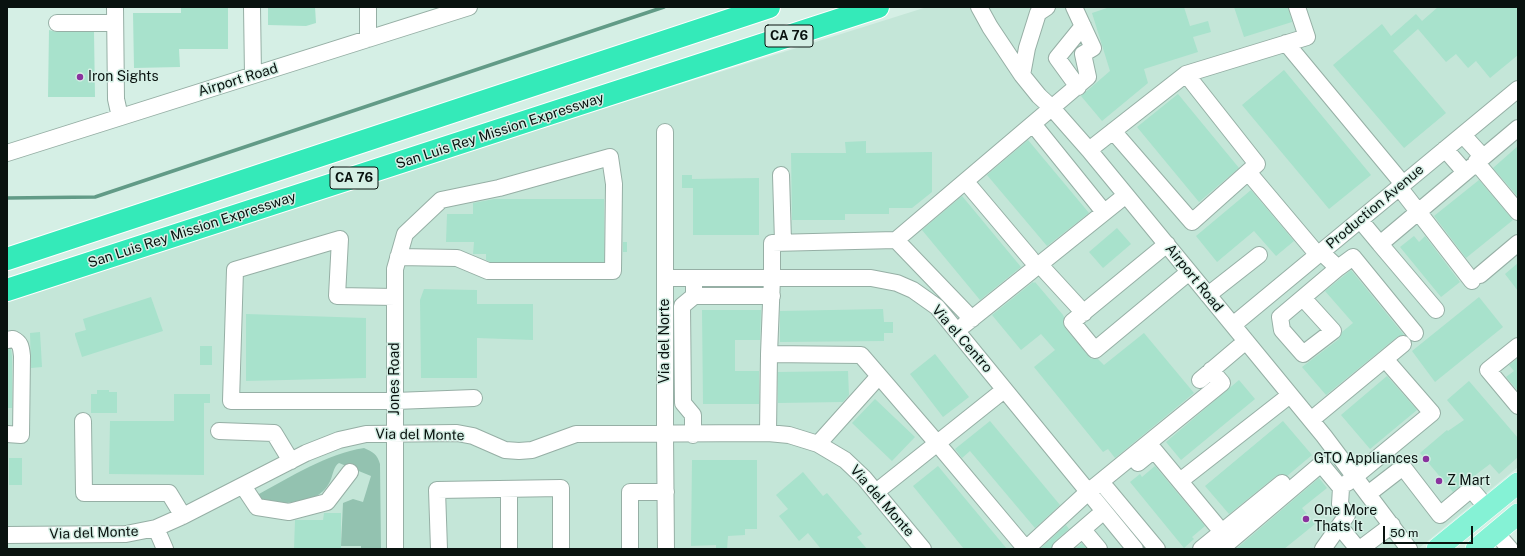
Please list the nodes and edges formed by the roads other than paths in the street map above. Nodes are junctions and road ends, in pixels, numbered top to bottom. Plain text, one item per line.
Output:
1 (115, 7) edge
2 (252, 7) edge
3 (368, 7) edge
4 (469, 7) edge
5 (768, 7) edge
6 (878, 7) edge
7 (979, 7) edge
8 (1047, 7) edge
9 (1074, 7) edge
10 (1297, 7) edge
11 (57, 23) dead end
12 (115, 23) junction
13 (1083, 26) junction
14 (368, 40) junction
15 (1286, 43) junction
16 (1186, 74) junction
17 (253, 75) junction
18 (1022, 75) junction
19 (1078, 87) junction
20 (1518, 89) edge
21 (1052, 108) junction
22 (120, 117) junction
23 (1033, 124) junction
24 (1518, 128) edge
25 (1113, 131) junction
26 (665, 132) dead end
27 (1462, 135) junction
28 (1445, 149) junction
29 (1089, 150) junction
30 (7, 153) edge
31 (1475, 164) junction
32 (1248, 172) junction
33 (781, 175) dead end
34 (966, 182) junction
35 (1401, 186) junction
36 (1126, 195) junction
37 (1104, 212) junction
38 (1518, 212) edge
39 (1418, 213) junction
40 (1360, 220) junction
41 (896, 240) junction
42 (782, 242) junction
43 (1518, 243) edge
44 (1167, 244) junction
45 (1380, 244) junction
46 (1319, 253) junction
47 (1259, 255) dead end
48 (398, 258) junction
49 (7, 259) edge
50 (1035, 262) junction
51 (1338, 268) junction
52 (1189, 272) junction
53 (665, 278) junction
54 (694, 278) junction
55 (772, 278) junction
56 (7, 290) edge
57 (1208, 295) junction
58 (694, 296) junction
59 (772, 296) junction
60 (395, 297) junction
61 (1265, 298) junction
62 (1303, 298) junction
63 (1436, 310) dead end
64 (1084, 313) junction
65 (1280, 318) junction
66 (972, 319) junction
67 (1232, 325) junction
68 (956, 331) junction
69 (1415, 333) dead end
70 (7, 340) edge
71 (1246, 341) junction
72 (1403, 344) dead end
73 (1518, 346) edge
74 (769, 354) junction
75 (1384, 359) junction
76 (879, 376) junction
77 (1004, 390) junction
78 (1290, 395) junction
79 (474, 398) dead end
80 (394, 401) junction
81 (1518, 406) edge
82 (1311, 420) junction
83 (83, 421) dead end
84 (219, 431) dead end
85 (395, 433) junction
86 (768, 433) junction
87 (7, 434) edge
88 (693, 434) junction
89 (665, 435) junction
90 (937, 443) junction
91 (818, 444) junction
92 (1333, 447) junction
93 (291, 461) junction
94 (1321, 464) junction
95 (350, 472) dead end
96 (1355, 477) junction
97 (1180, 481) junction
98 (1518, 483) edge
99 (243, 486) junction
100 (1341, 488) junction
101 (1107, 489) junction
102 (509, 490) junction
103 (666, 492) junction
104 (876, 492) junction
105 (1368, 494) junction
106 (1095, 501) junction
107 (1487, 508) junction
108 (1518, 514) edge
109 (183, 516) junction
110 (1392, 525) junction
111 (1340, 526) junction
112 (156, 528) junction
113 (1083, 530) junction
114 (1222, 532) junction
115 (1496, 533) junction
116 (7, 536) edge
117 (165, 549) edge
118 (395, 549) edge
119 (439, 549) edge
120 (509, 549) edge
121 (561, 549) edge
122 (630, 549) edge
123 (666, 549) edge
124 (923, 549) edge
125 (1060, 549) edge
126 (1099, 549) edge
127 (1135, 549) edge
128 (1157, 549) edge
129 (1201, 549) edge
130 (1221, 549) edge
131 (1323, 549) edge
132 (1359, 549) edge
133 (1409, 549) edge
134 (1437, 549) edge
135 (1476, 549) edge
136 (1510, 549) edge

1 - 12 street
2 - 17 street
3 - 14 street
4 - 14 street, Airport Road
5 - 49 highway, CA 76
6 - 56 highway, San Luis Rey Mission Expressway / CA 76
7 - 18 street, Airport Road
8 - 18 street
9 - 13 street
10 - 15 street
11 - 12 street
12 - 22 street
13 - 19 street
13 - 19 street
14 - 17 street, Airport Road
15 - 16 street
15 - 35 street
16 - 25 street
16 - 32 street
17 - 22 street, Airport Road
18 - 21 street, Airport Road
19 - 21 street
20 - 27 street, Production Avenue
21 - 23 street
21 - 29 street, Airport Road
22 - 30 street, Airport Road
23 - 34 street
23 - 37 street
24 - 31 street
25 - 29 street
25 - 32 street
26 - 53 street, Via del Norte
27 - 28 street, Production Avenue
27 - 31 street
28 - 31 street
28 - 35 street, Production Avenue
29 - 36 street, Airport Road
31 - 38 street
31 - 39 street
32 - 46 street
33 - 42 street
34 - 41 street
34 - 50 street
35 - 39 street
35 - 40 street, Production Avenue
36 - 37 street
36 - 44 street, Airport Road
37 - 50 street
39 - 43 street
39 - 45 street
40 - 45 street
40 - 46 street, Production Avenue
41 - 42 street
41 - 66 street
42 - 55 street
44 - 52 street, Airport Road
44 - 64 street
45 - 63 street
46 - 51 street
46 - 61 street, Production Avenue
47 - 57 street
48 - 48 street, Jones Road
48 - 60 street, Jones Road
50 - 64 street
50 - 66 street
51 - 62 street
51 - 69 street
52 - 57 street, Airport Road
52 - 64 street
53 - 54 street, Via el Centro
53 - 89 street, Via del Norte
54 - 55 street, Via el Centro
54 - 58 street
55 - 59 street
55 - 68 street, Via el Centro
57 - 67 street, Airport Road
58 - 59 street
58 - 88 street
59 - 74 street
60 - 80 street, Jones Road
60 - 80 street
61 - 65 street
61 - 67 street, Production Avenue
62 - 65 street
62 - 65 street
66 - 68 street
67 - 71 street, Airport Road
68 - 77 street, Via el Centro
70 - 87 street
71 - 78 street, Airport Road
71 - 106 street
72 - 75 street
73 - 81 street
74 - 76 street
74 - 86 street
75 - 82 street
75 - 96 street
76 - 90 street
76 - 91 street
77 - 90 street
77 - 106 street, Via el Centro
78 - 82 street, Airport Road
78 - 97 street
79 - 80 street
80 - 85 street, Jones Road
82 - 92 street, Airport Road
83 - 109 street
84 - 93 street
85 - 89 street, Via del Monte
85 - 93 street, Via del Monte
85 - 118 street, Jones Road
86 - 88 street, Via del Monte
86 - 91 street, Via del Monte
88 - 89 street, Via del Monte
89 - 103 street, Via del Norte
90 - 104 street
90 - 106 street
91 - 104 street, Via del Monte
92 - 94 street
92 - 96 street, Airport Road
92 - 114 street
93 - 99 street, Via del Monte
94 - 100 street
94 - 130 street
95 - 99 street
96 - 100 street
96 - 105 street, Airport Road
97 - 101 street
97 - 114 street
98 - 107 main road
99 - 109 street, Via del Monte
100 - 111 street
101 - 106 street
101 - 128 street
102 - 119 street
102 - 120 street
102 - 121 street
103 - 122 street
103 - 123 street, Via del Norte
104 - 124 street, Via del Monte
105 - 107 street
105 - 110 street, Airport Road
106 - 113 street
106 - 127 street, Via el Centro
107 - 134 main road
108 - 115 main road
109 - 112 street, Via del Monte
110 - 132 street
110 - 133 street, Airport Road
111 - 131 street
111 - 132 street
112 - 116 street, Via del Monte
112 - 117 street
113 - 125 street
113 - 126 street
114 - 129 street
115 - 135 main road
115 - 136 street

